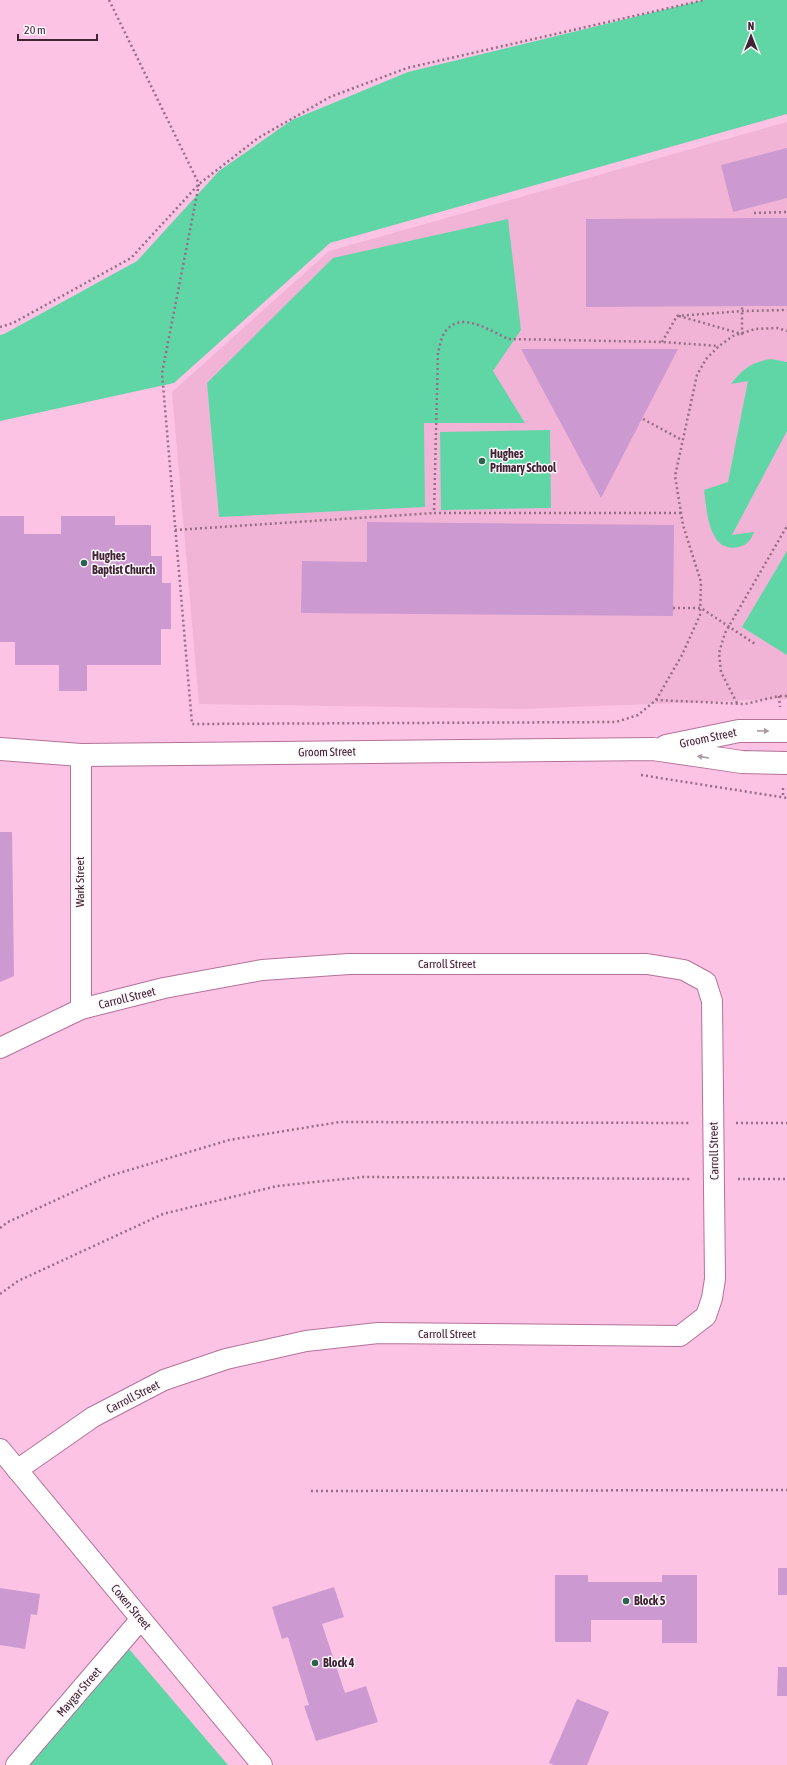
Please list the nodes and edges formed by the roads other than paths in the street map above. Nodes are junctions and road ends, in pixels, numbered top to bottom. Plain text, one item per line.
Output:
1 (787, 731) edge
2 (0, 749) edge
3 (653, 749) junction
4 (81, 755) junction
5 (787, 763) edge
6 (81, 1009) junction
7 (0, 1048) edge
8 (0, 1449) edge
9 (17, 1470) junction
10 (141, 1619) junction
11 (16, 1765) edge
12 (262, 1765) edge

3 -> 1 street, Groom Street
2 - 4 street, Groom Street
3 - 4 street, Groom Street
5 -> 3 street, Groom Street
4 - 6 street, Wark Street
6 - 7 street, Carroll Street
6 - 9 street, Carroll Street
8 - 9 street, Coxen Street
9 - 10 street, Coxen Street
10 - 11 street, Maygar Street
10 - 12 street, Coxen Street

